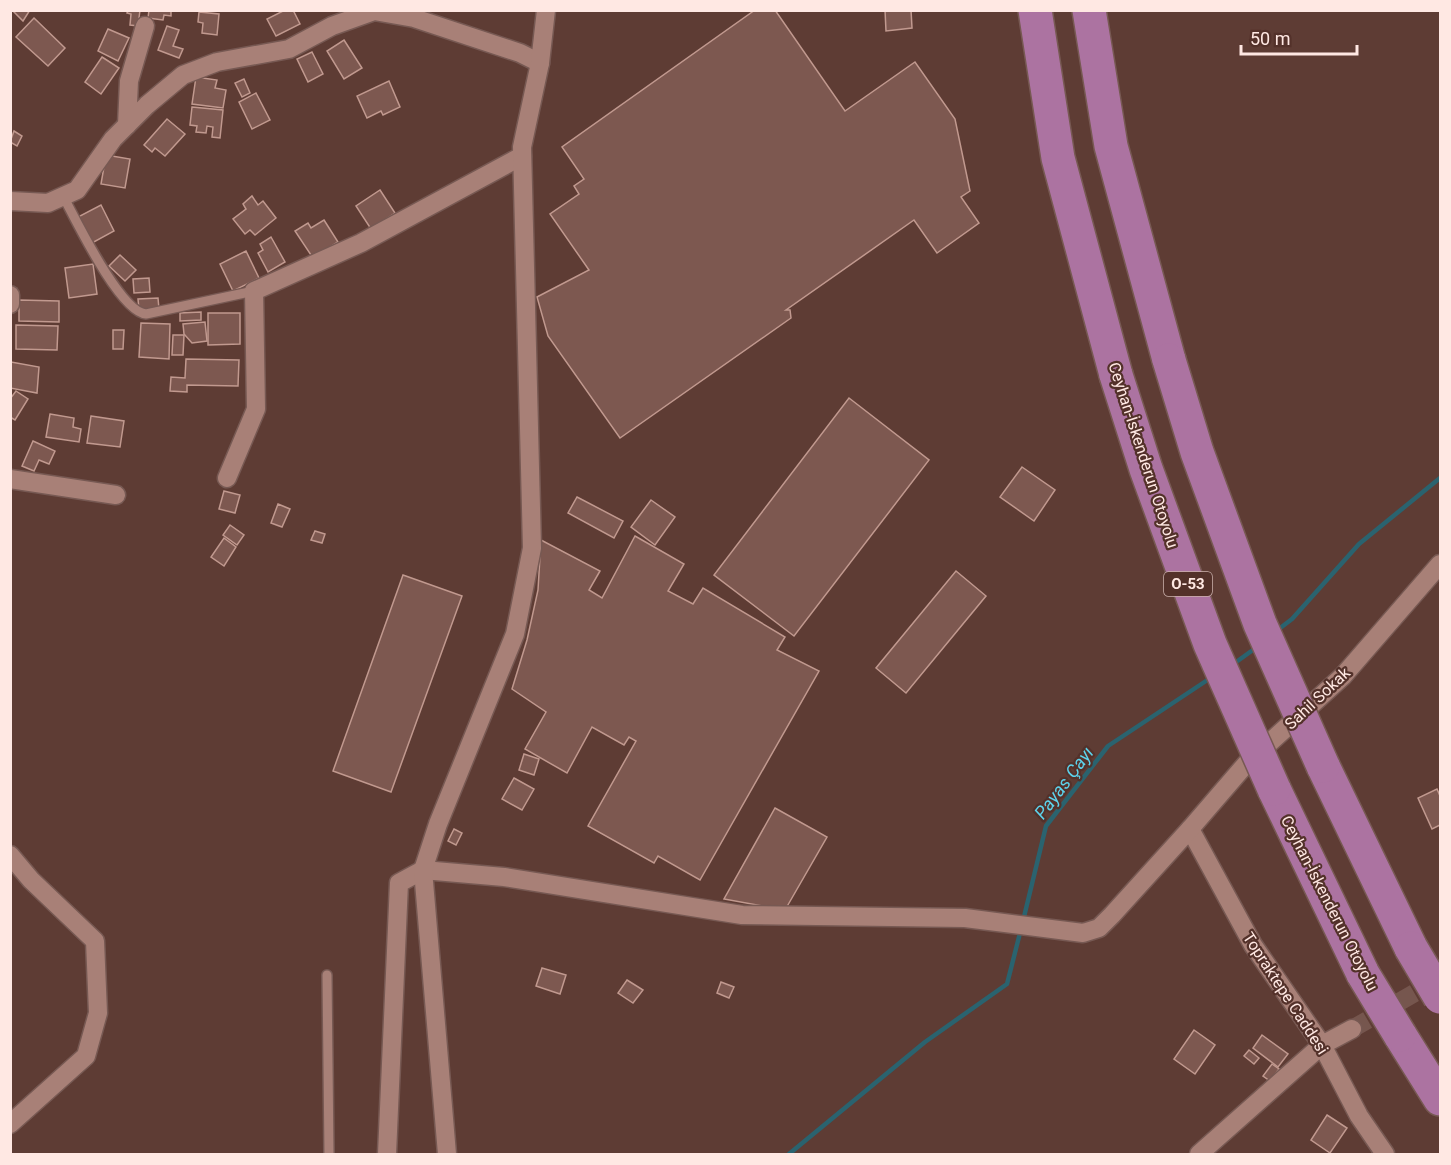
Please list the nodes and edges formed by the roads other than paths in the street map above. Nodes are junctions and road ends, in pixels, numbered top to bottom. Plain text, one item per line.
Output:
1 (546, 10) edge
2 (1089, 10) edge
3 (1035, 15) edge
4 (145, 26) dead end
5 (540, 63) junction
6 (127, 125) junction
7 (522, 156) junction
8 (63, 196) junction
9 (10, 201) edge
10 (254, 291) junction
11 (10, 295) edge
12 (10, 304) edge
13 (227, 478) dead end
14 (10, 479) edge
15 (116, 495) dead end
16 (1440, 564) edge
17 (1190, 829) junction
18 (10, 855) edge
19 (423, 870) junction
20 (327, 975) dead end
21 (1440, 997) edge
22 (1352, 1029) tunnel mouth
23 (1322, 1045) junction
24 (1440, 1099) edge
25 (10, 1124) edge
26 (328, 1155) edge
27 (387, 1155) edge
28 (447, 1155) edge
29 (1199, 1155) edge
30 (1385, 1155) edge

1 - 5 street
2 - 21 highway, bridge
3 - 24 highway, Ceyhan-İskenderun Otoyolu / O-53, bridge
4 - 6 street
5 - 6 street
5 - 7 street
6 - 8 street
7 - 10 street
7 - 19 street
8 - 9 street
8 - 10 lane
10 - 13 street
11 - 12 street
14 - 15 street
16 - 17 street, Sahil Sokak
17 - 19 street, Sahil Sokak
17 - 23 street, Topraktepe Caddesi
18 - 25 street
19 - 27 street
19 - 28 street
20 - 26 lane
22 - 23 street
23 - 29 street
23 - 30 street, Topraktepe Caddesi

